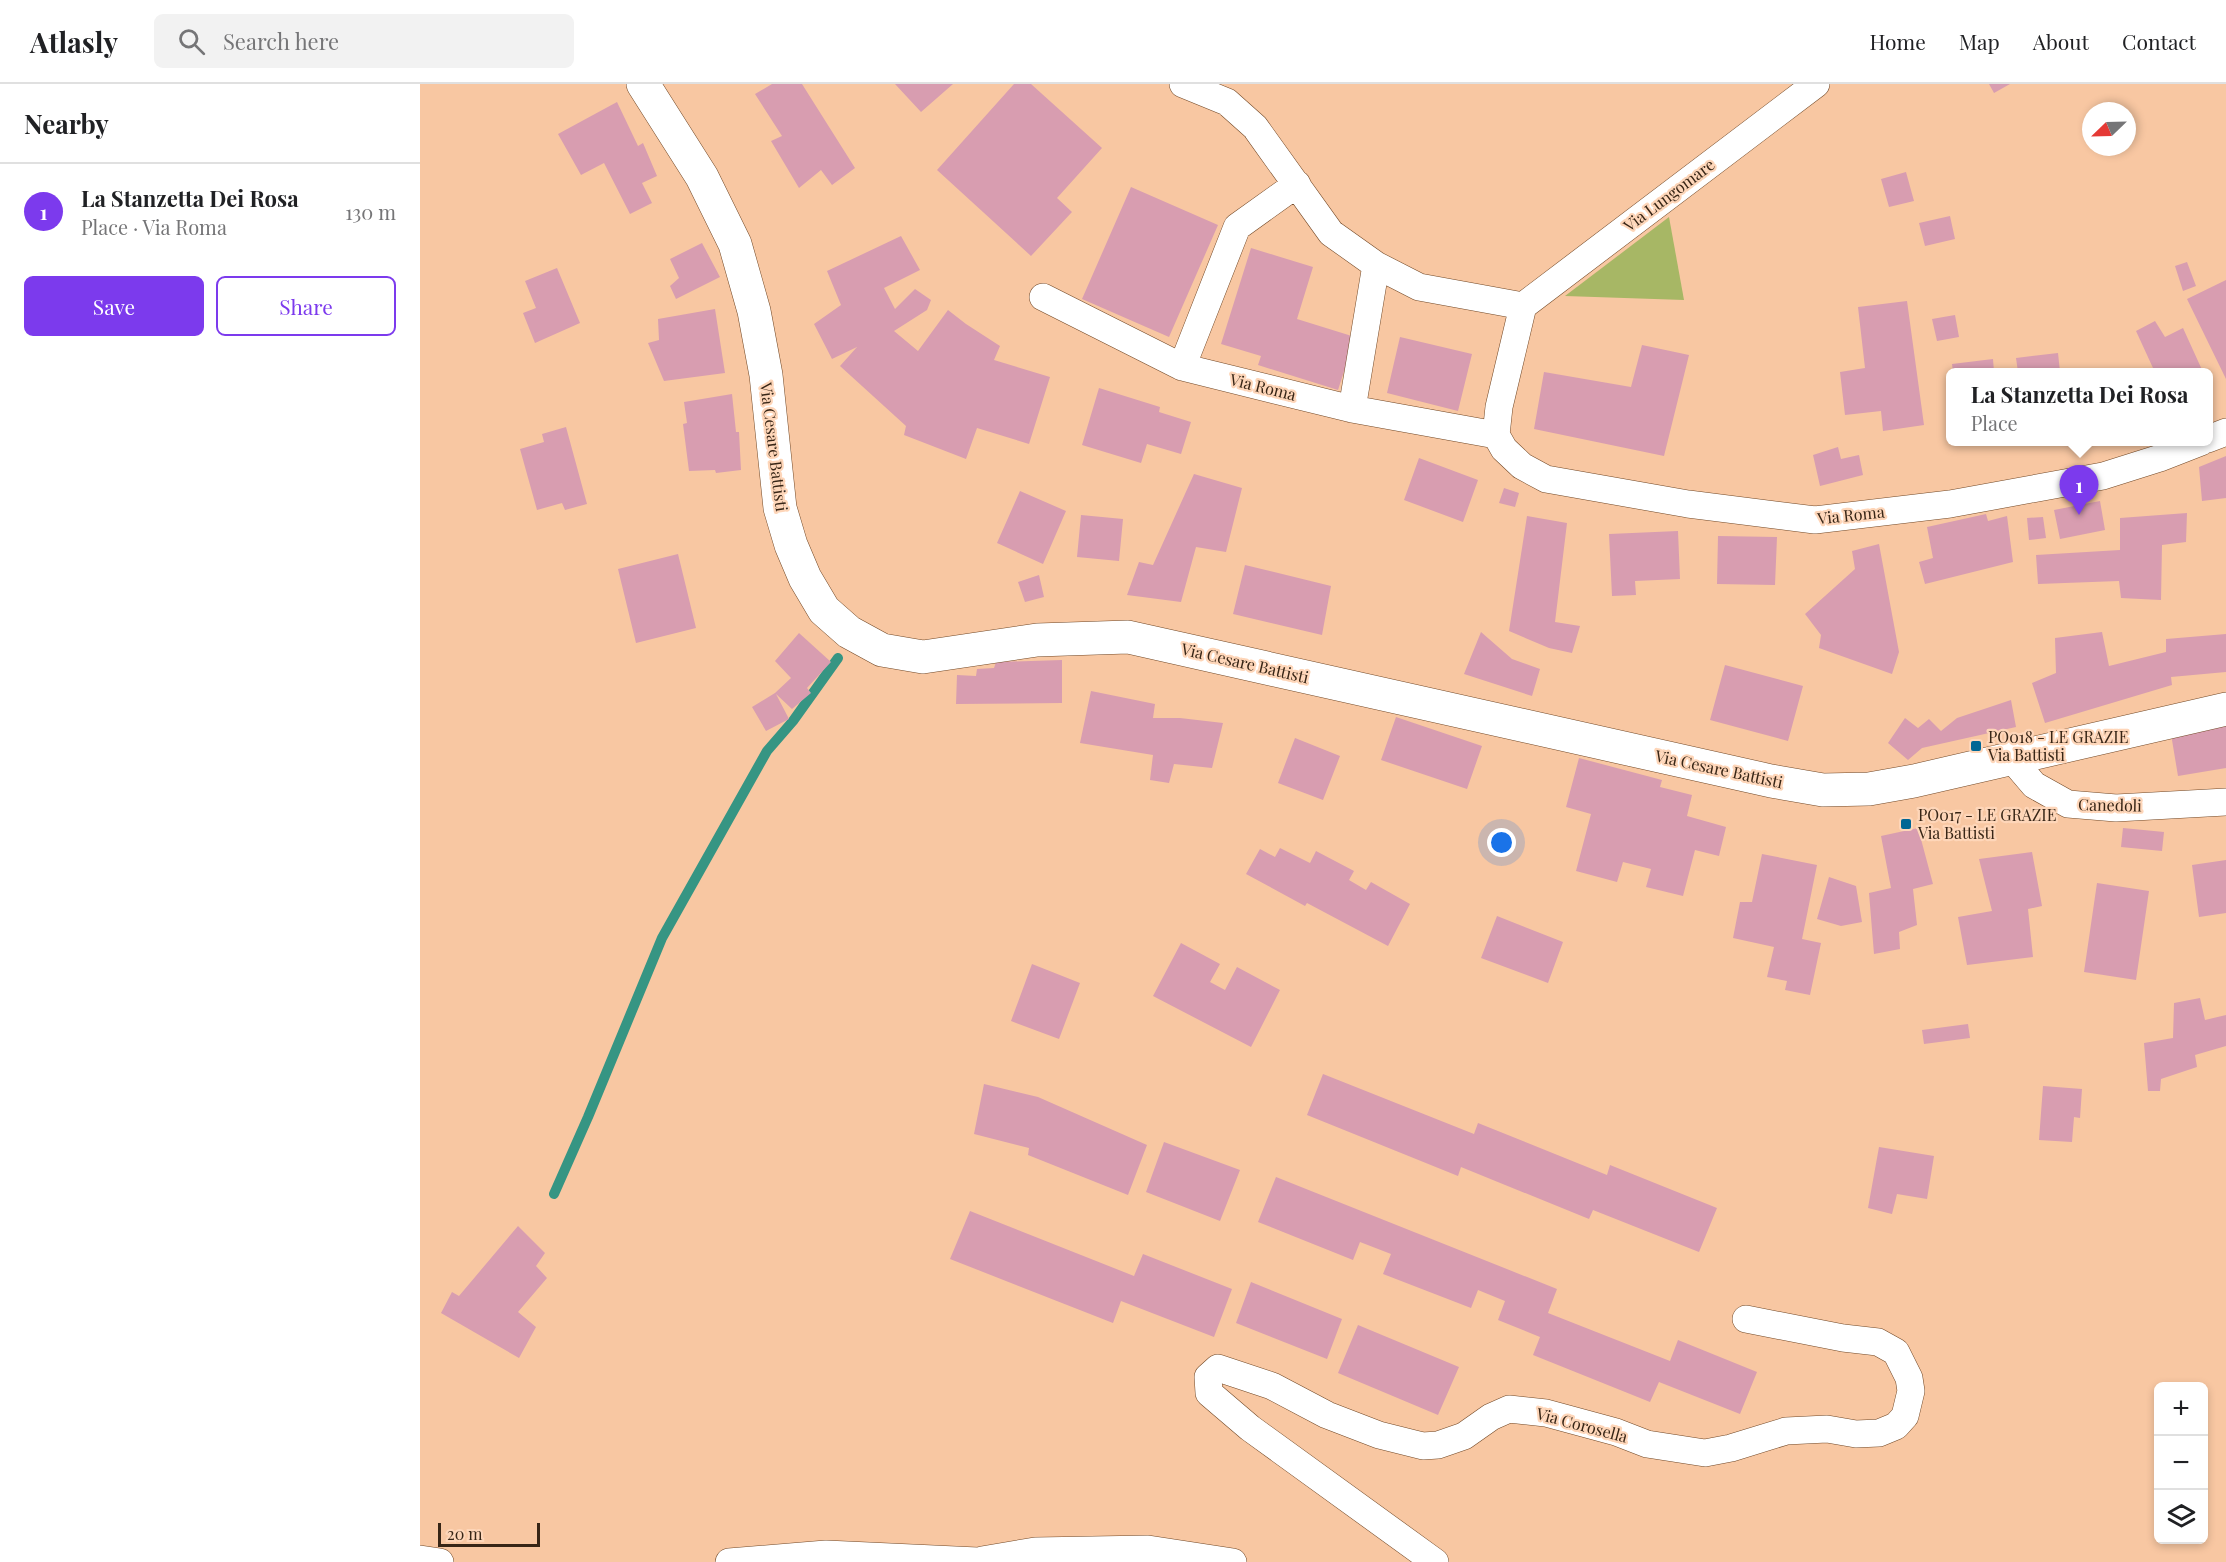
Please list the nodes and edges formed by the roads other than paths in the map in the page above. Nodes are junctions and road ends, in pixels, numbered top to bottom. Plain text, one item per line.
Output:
1 (643, 84) edge
2 (1183, 84) edge
3 (1816, 84) edge
4 (1297, 184) junction
5 (1376, 265) junction
6 (1043, 297) dead end
7 (1523, 306) junction
8 (1182, 367) junction
9 (1352, 409) junction
10 (1500, 442) junction
11 (2189, 446) edge
12 (2226, 709) edge
13 (2011, 758) junction
14 (2226, 802) edge
15 (1746, 1318) dead end
16 (420, 1559) edge
17 (991, 1561) edge
18 (440, 1562) edge
19 (729, 1562) edge
20 (1233, 1562) edge
21 (1435, 1562) edge

1 - 13 main road, Via Cesare Battisti
2 - 4 street
3 - 7 street, Via Lungomare
4 - 5 street
4 - 8 street
5 - 7 street
5 - 9 street
6 - 8 street, Via Roma
7 - 10 street
8 - 9 street, Via Roma
9 - 10 street, Via Roma
10 - 11 street, Via Roma
12 - 13 main road, Via Cesare Battisti
13 - 14 street, Canedoli
15 - 21 street, Via Corosella
16 - 18 street
17 - 19 street
17 - 20 street

